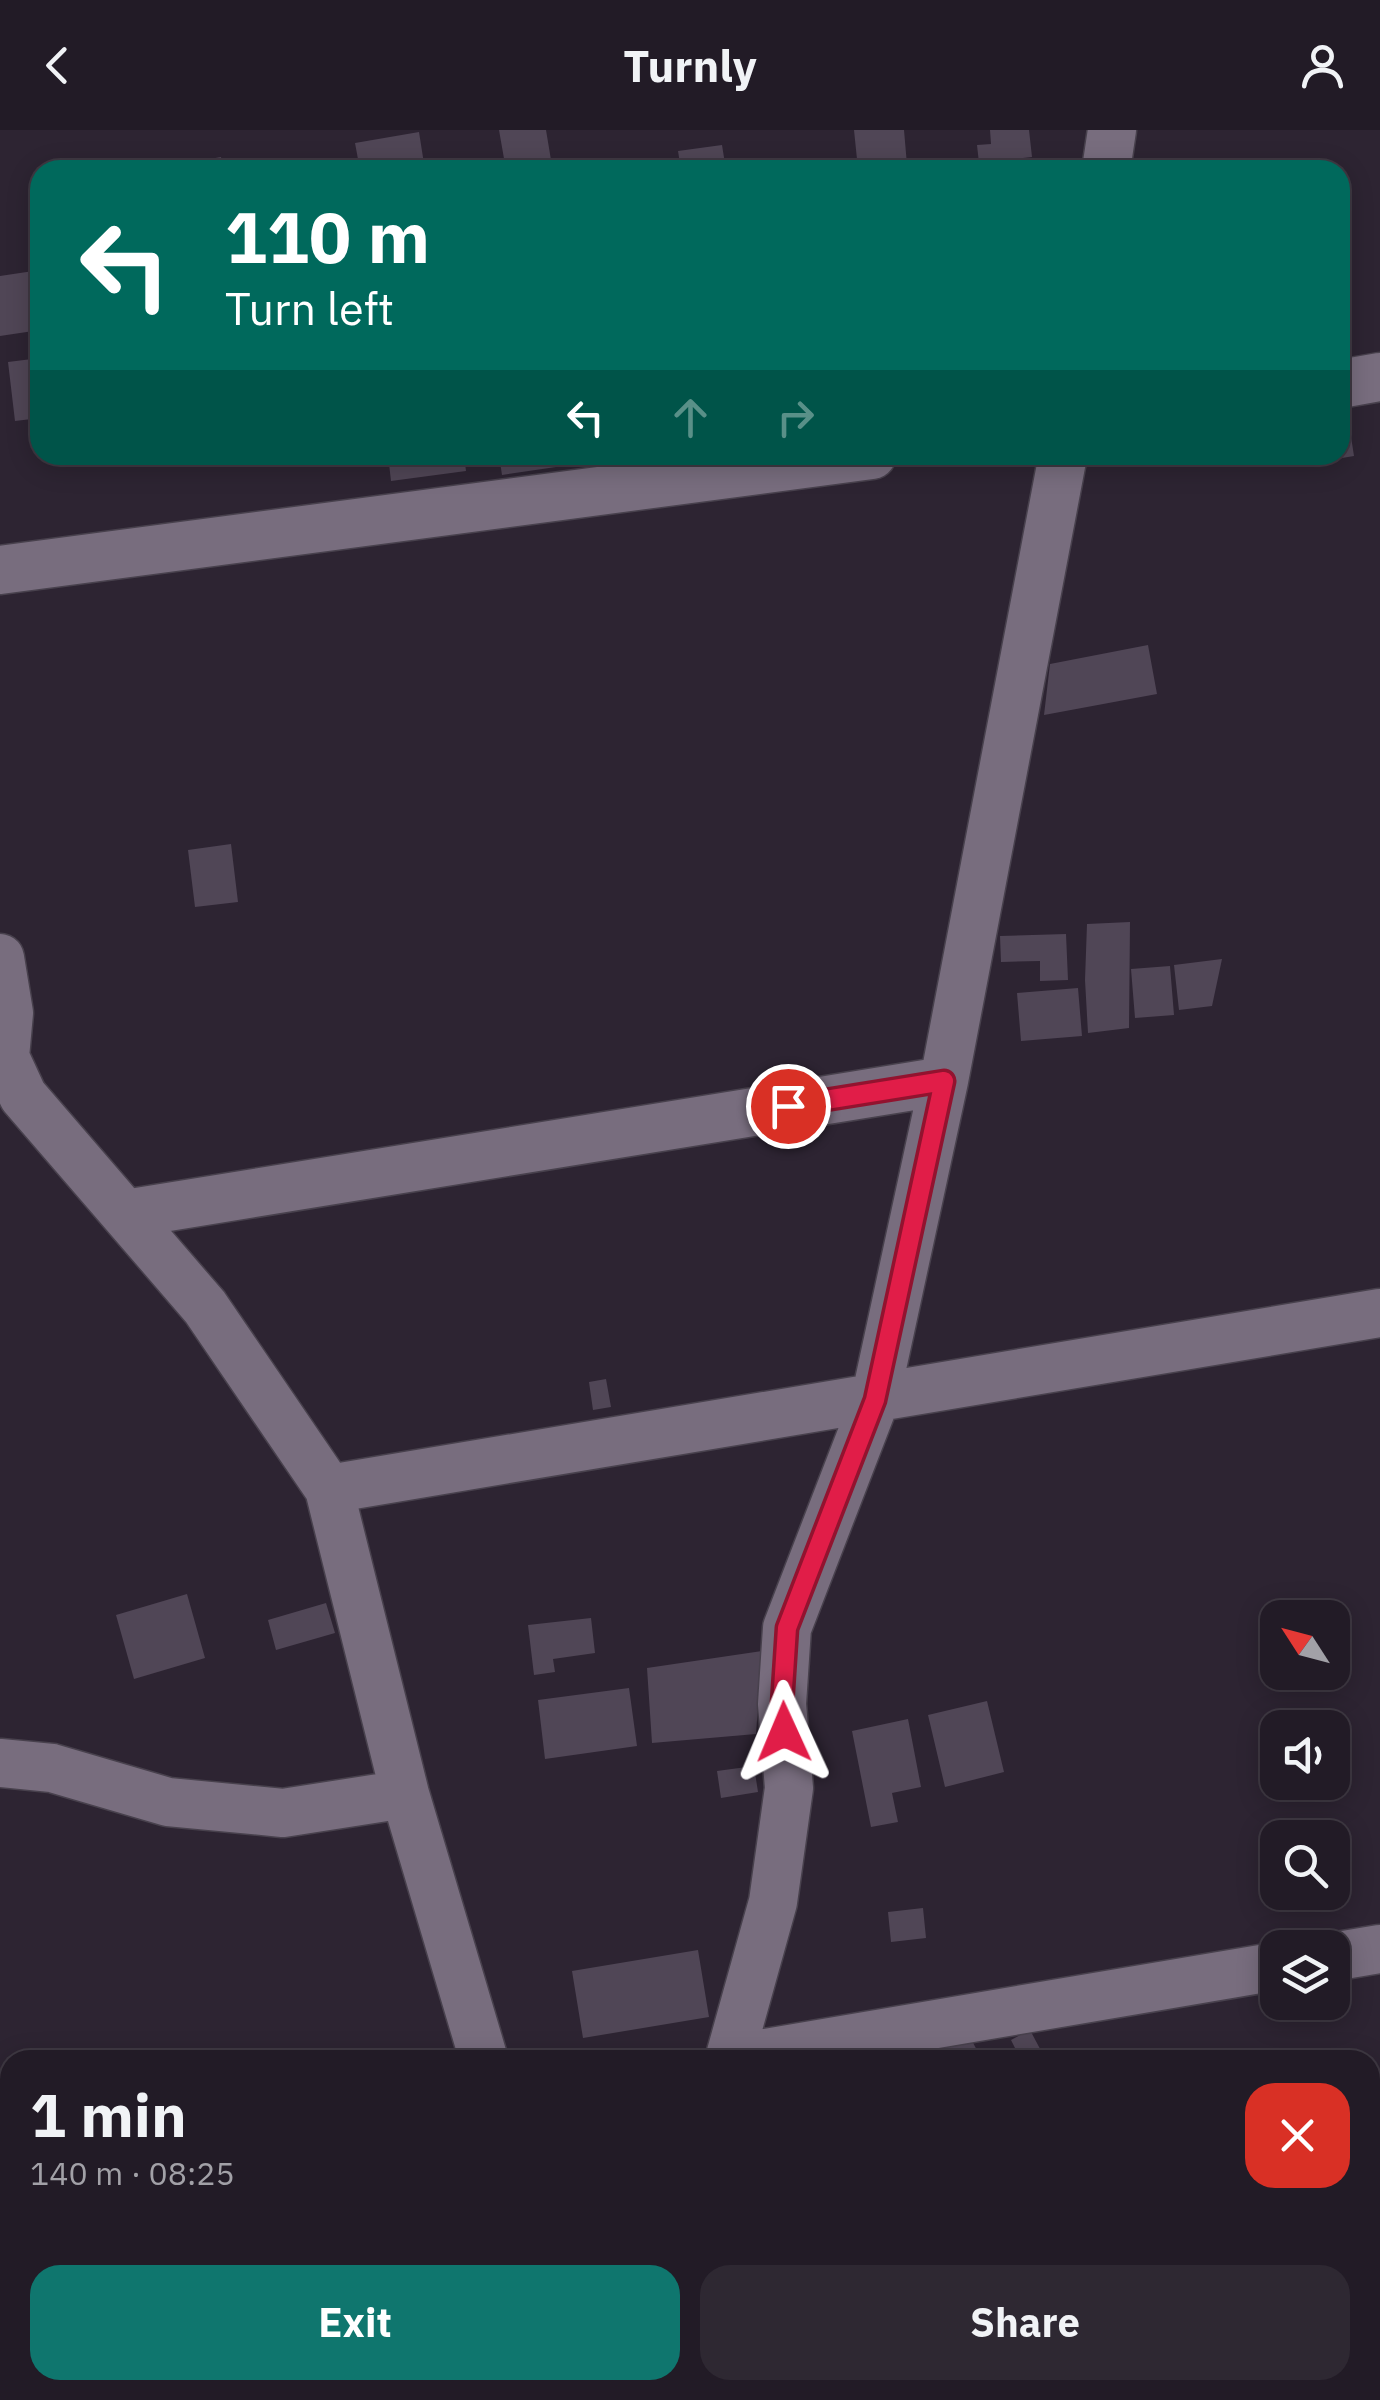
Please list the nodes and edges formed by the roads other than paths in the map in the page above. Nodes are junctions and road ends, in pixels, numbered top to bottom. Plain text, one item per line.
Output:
1 (1112, 130) edge
2 (1108, 160) edge
3 (1380, 377) edge
4 (1350, 382) edge
5 (796, 465) edge
6 (1061, 465) edge
7 (0, 570) edge
8 (0, 958) edge
9 (2, 1057) edge
10 (944, 1081) junction
11 (124, 1214) junction
12 (1380, 1313) edge
13 (875, 1400) junction
14 (329, 1489) junction
15 (0, 1763) edge
16 (405, 1794) junction
17 (1380, 1949) edge
18 (1350, 1954) edge
19 (1260, 1969) edge
20 (481, 2050) edge
21 (733, 2050) edge
22 (788, 2050) edge

1 - 2 street
3 - 4 street
5 - 7 street
6 - 10 street
8 - 9 street
9 - 11 street
10 - 11 street
10 - 13 street
11 - 14 street
12 - 13 street
13 - 14 street
13 - 21 street
14 - 16 street
15 - 16 street
16 - 20 street
17 - 18 street
19 - 22 street

